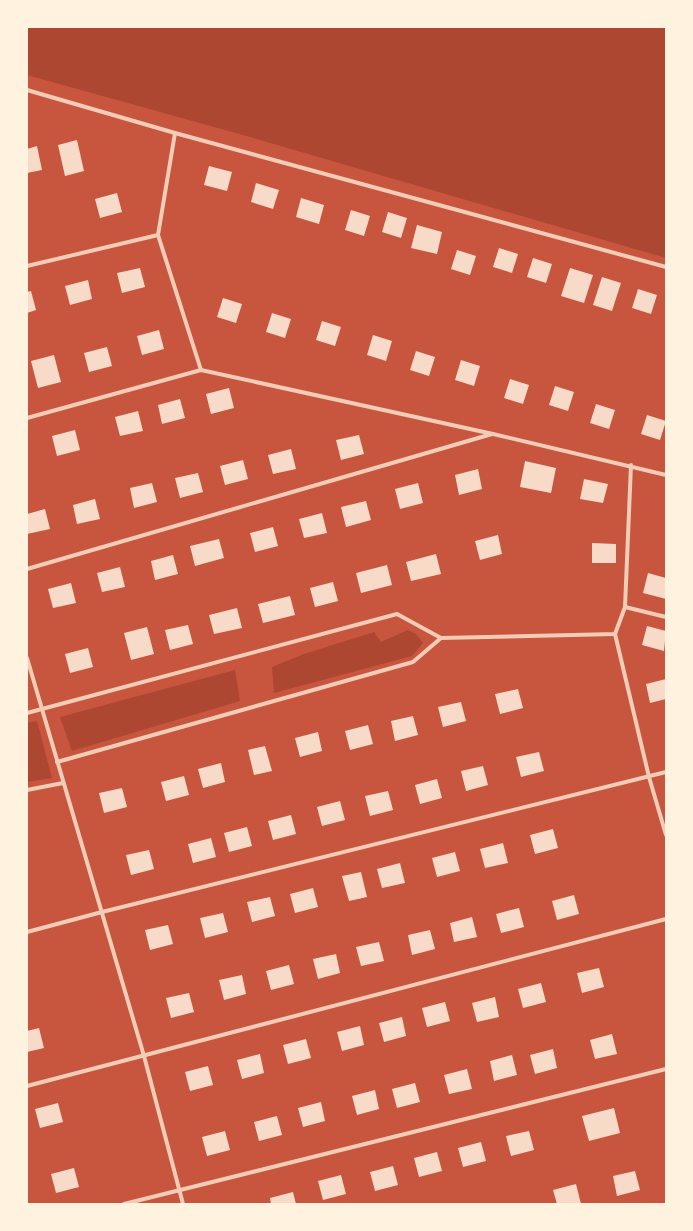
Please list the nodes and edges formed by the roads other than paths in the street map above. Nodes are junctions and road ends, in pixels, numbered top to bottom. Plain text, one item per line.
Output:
1 (27, 90) edge
2 (175, 133) junction
3 (158, 235) junction
4 (27, 266) edge
5 (666, 267) edge
6 (201, 370) junction
7 (27, 418) edge
8 (493, 434) junction
9 (631, 465) junction
10 (666, 475) edge
11 (27, 568) edge
12 (625, 607) junction
13 (666, 617) edge
14 (615, 634) junction
15 (441, 638) junction
16 (27, 658) edge
17 (43, 709) junction
18 (27, 713) edge
19 (57, 762) junction
20 (666, 772) edge
21 (649, 776) junction
22 (64, 783) junction
23 (27, 790) edge
24 (666, 835) edge
25 (102, 912) junction
26 (666, 920) edge
27 (27, 932) edge
28 (144, 1056) junction
29 (666, 1069) edge
30 (27, 1086) edge
31 (180, 1189) junction
32 (124, 1204) edge
33 (183, 1204) edge

1 - 2 street
2 - 3 street
2 - 5 street
3 - 4 street
3 - 6 street
6 - 7 street
6 - 8 street
8 - 9 street
8 - 11 street
9 - 10 street
9 - 12 street
12 - 13 street
12 - 14 street
14 - 15 street
14 - 21 street
15 - 17 street
15 - 19 street
16 - 17 street
17 - 18 street
17 - 19 street
19 - 22 street
20 - 21 street
21 - 24 street
21 - 25 street
22 - 23 street
22 - 25 street
25 - 27 street
25 - 28 street
26 - 28 street
28 - 30 street
28 - 31 street
29 - 31 street
31 - 32 street
31 - 33 street

